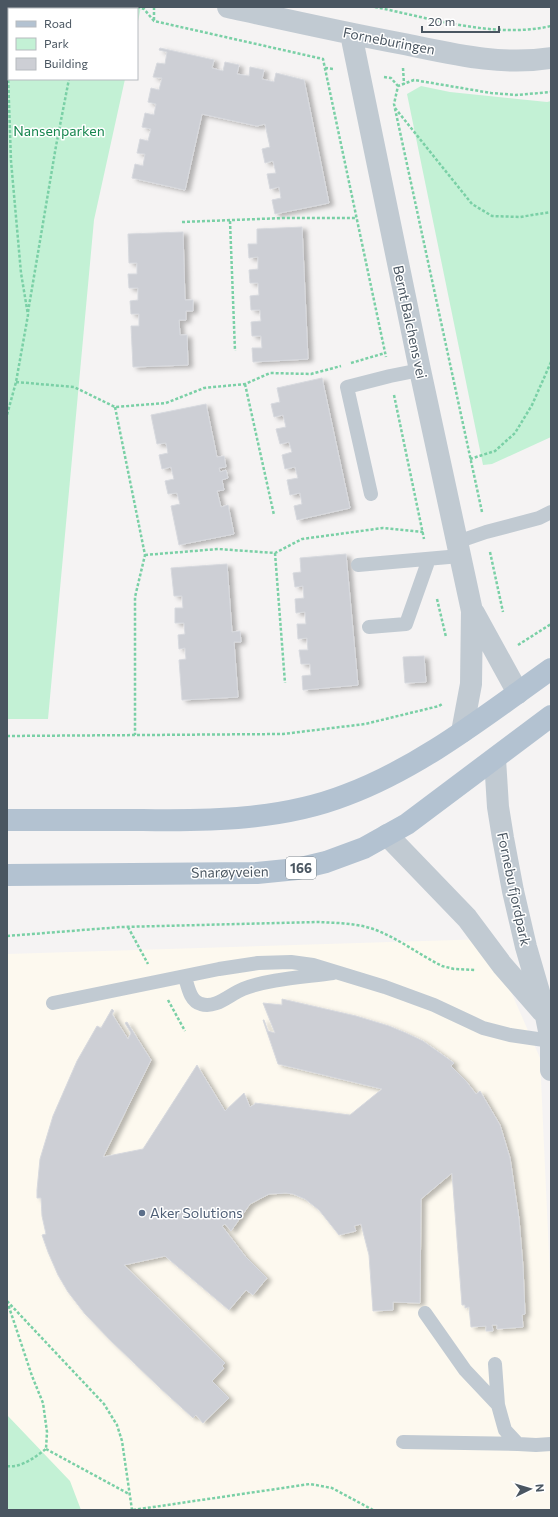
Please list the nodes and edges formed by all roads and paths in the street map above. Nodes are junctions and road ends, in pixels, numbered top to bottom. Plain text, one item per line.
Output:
1 (137, 7) edge
2 (154, 7) edge
3 (228, 7) edge
4 (375, 7) edge
5 (154, 21) junction
6 (551, 26) edge
7 (351, 34) junction
8 (7, 45) edge
9 (551, 58) edge
10 (8, 74) edge
11 (383, 76) dead end
12 (8, 80) edge
13 (69, 80) edge
14 (398, 86) junction
15 (551, 92) edge
16 (395, 108) junction
17 (11, 160) junction
18 (7, 164) edge
19 (551, 212) edge
20 (357, 218) junction
21 (230, 221) junction
22 (182, 222) dead end
23 (28, 314) junction
24 (235, 351) dead end
25 (385, 353) junction
26 (551, 362) edge
27 (420, 370) junction
28 (390, 376) junction
29 (16, 382) junction
30 (245, 384) junction
31 (115, 407) junction
32 (7, 415) edge
33 (470, 459) junction
34 (370, 494) dead end
35 (551, 512) edge
36 (274, 515) dead end
37 (423, 532) junction
38 (486, 532) junction
39 (458, 549) junction
40 (275, 553) junction
41 (145, 555) junction
42 (429, 559) junction
43 (358, 566) dead end
44 (437, 598) dead end
45 (472, 610) junction
46 (504, 615) dead end
47 (551, 624) edge
48 (369, 627) dead end
49 (447, 643) dead end
50 (514, 648) dead end
51 (551, 669) edge
52 (285, 683) dead end
53 (518, 693) junction
54 (444, 701) dead end
55 (551, 716) edge
56 (462, 732) junction
57 (135, 735) junction
58 (7, 736) edge
59 (495, 759) junction
60 (7, 820) edge
61 (387, 835) junction
62 (7, 875) edge
63 (7, 936) edge
64 (482, 969) dead end
65 (337, 972) junction
66 (185, 977) junction
67 (53, 1003) dead end
68 (546, 1016) junction
69 (551, 1040) edge
70 (551, 1070) edge
71 (7, 1302) edge
72 (424, 1313) dead end
73 (495, 1364) dead end
74 (498, 1405) junction
75 (404, 1442) dead end
76 (518, 1444) junction
77 (551, 1444) edge
78 (46, 1449) junction
79 (7, 1466) edge
80 (130, 1494) junction
81 (132, 1510) edge
82 (373, 1510) edge

1 - 5 path
2 - 5 path
3 - 7 street, Forneburingen
4 - 6 path
5 - 20 path
7 - 9 street, Forneburingen
7 - 27 street, Bernt Balchens vei
8 - 10 path
11 - 14 path
12 - 17 path
13 - 23 path
14 - 15 path
14 - 16 path
16 - 19 path
16 - 33 path
17 - 18 path
17 - 23 path
20 - 21 path
20 - 25 path
21 - 22 path
21 - 24 path
23 - 29 path
25 - 28 path
25 - 30 path
26 - 33 path
27 - 28 lane
27 - 39 street, Bernt Balchens vei
28 - 34 lane
28 - 37 path
29 - 31 path
29 - 32 path
30 - 31 path
30 - 36 path
31 - 41 path
33 - 38 path
35 - 38 lane
37 - 40 path
37 - 42 path
38 - 39 lane
38 - 46 path
39 - 42 lane
39 - 45 street, Bernt Balchens vei
40 - 41 path
40 - 52 path
41 - 57 path
42 - 43 lane
42 - 48 lane
44 - 49 path
45 - 53 street, Bernt Balchens vei
45 - 56 street, Bernt Balchens vei
47 - 50 path
51 - 53 main road
53 - 56 main road
54 - 57 path
55 - 59 main road, Snarøyveien / 166
56 - 60 main road
57 - 58 path
59 - 61 main road, Snarøyveien / 166
59 - 68 street, Fornebu fjordpark
61 - 62 main road, Snarøyveien / 166
61 - 68 street, Fornebu fjordpark
63 - 64 path
65 - 66 lane
65 - 66 lane
65 - 69 lane
66 - 67 lane
68 - 69 street, Fornebu fjordpark
69 - 70 street, Fornebu fjordpark
71 - 78 path
71 - 80 path
72 - 74 lane
73 - 74 lane
74 - 76 lane
75 - 76 lane
76 - 77 lane
78 - 79 path
78 - 80 path
80 - 81 path
81 - 82 path

